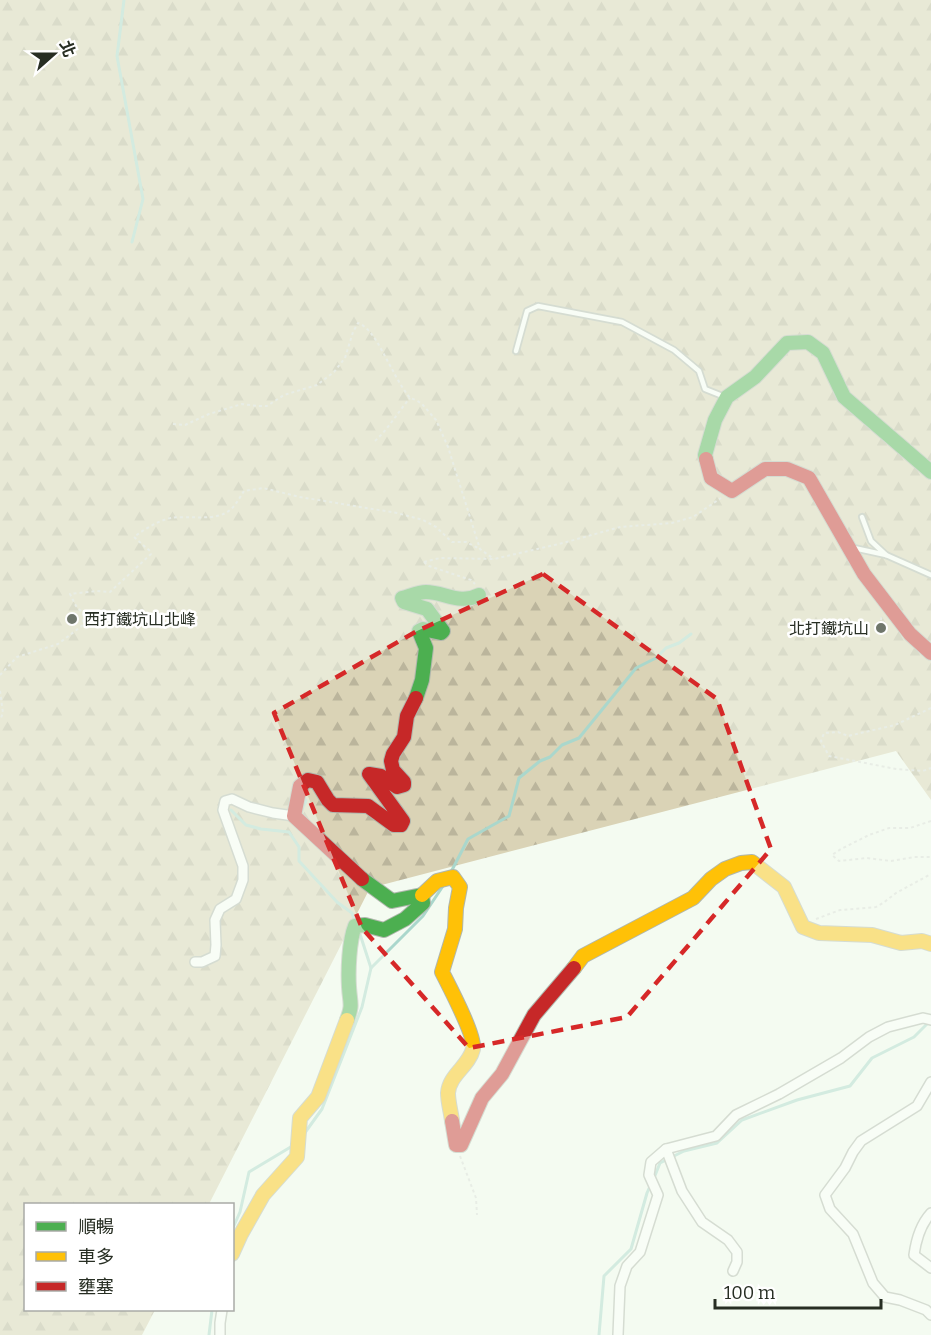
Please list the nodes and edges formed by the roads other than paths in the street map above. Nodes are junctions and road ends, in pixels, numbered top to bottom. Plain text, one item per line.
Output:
1 (516, 351) dead end
2 (727, 397) junction
3 (931, 472) edge
4 (862, 517) dead end
5 (849, 547) junction
6 (886, 555) junction
7 (931, 575) edge
8 (479, 595) road end
9 (931, 653) edge
10 (294, 816) junction
11 (422, 895) junction
12 (931, 944) edge
13 (195, 962) dead end
14 (931, 1020) edge
15 (931, 1082) edge
16 (666, 1149) junction
17 (931, 1213) edge
18 (234, 1250) edge
19 (931, 1268) edge
20 (733, 1271) dead end
21 (222, 1311) edge
22 (931, 1315) edge
23 (220, 1335) edge
24 (618, 1335) edge

1 - 2 lane
2 - 3 street
2 - 5 street
4 - 6 lane
5 - 6 lane
5 - 9 street
6 - 7 lane
8 - 10 street
10 - 11 street
10 - 13 street
11 - 12 street
11 - 18 street
14 - 16 street
15 - 22 street
16 - 20 street
16 - 24 street
17 - 19 street
21 - 23 street

